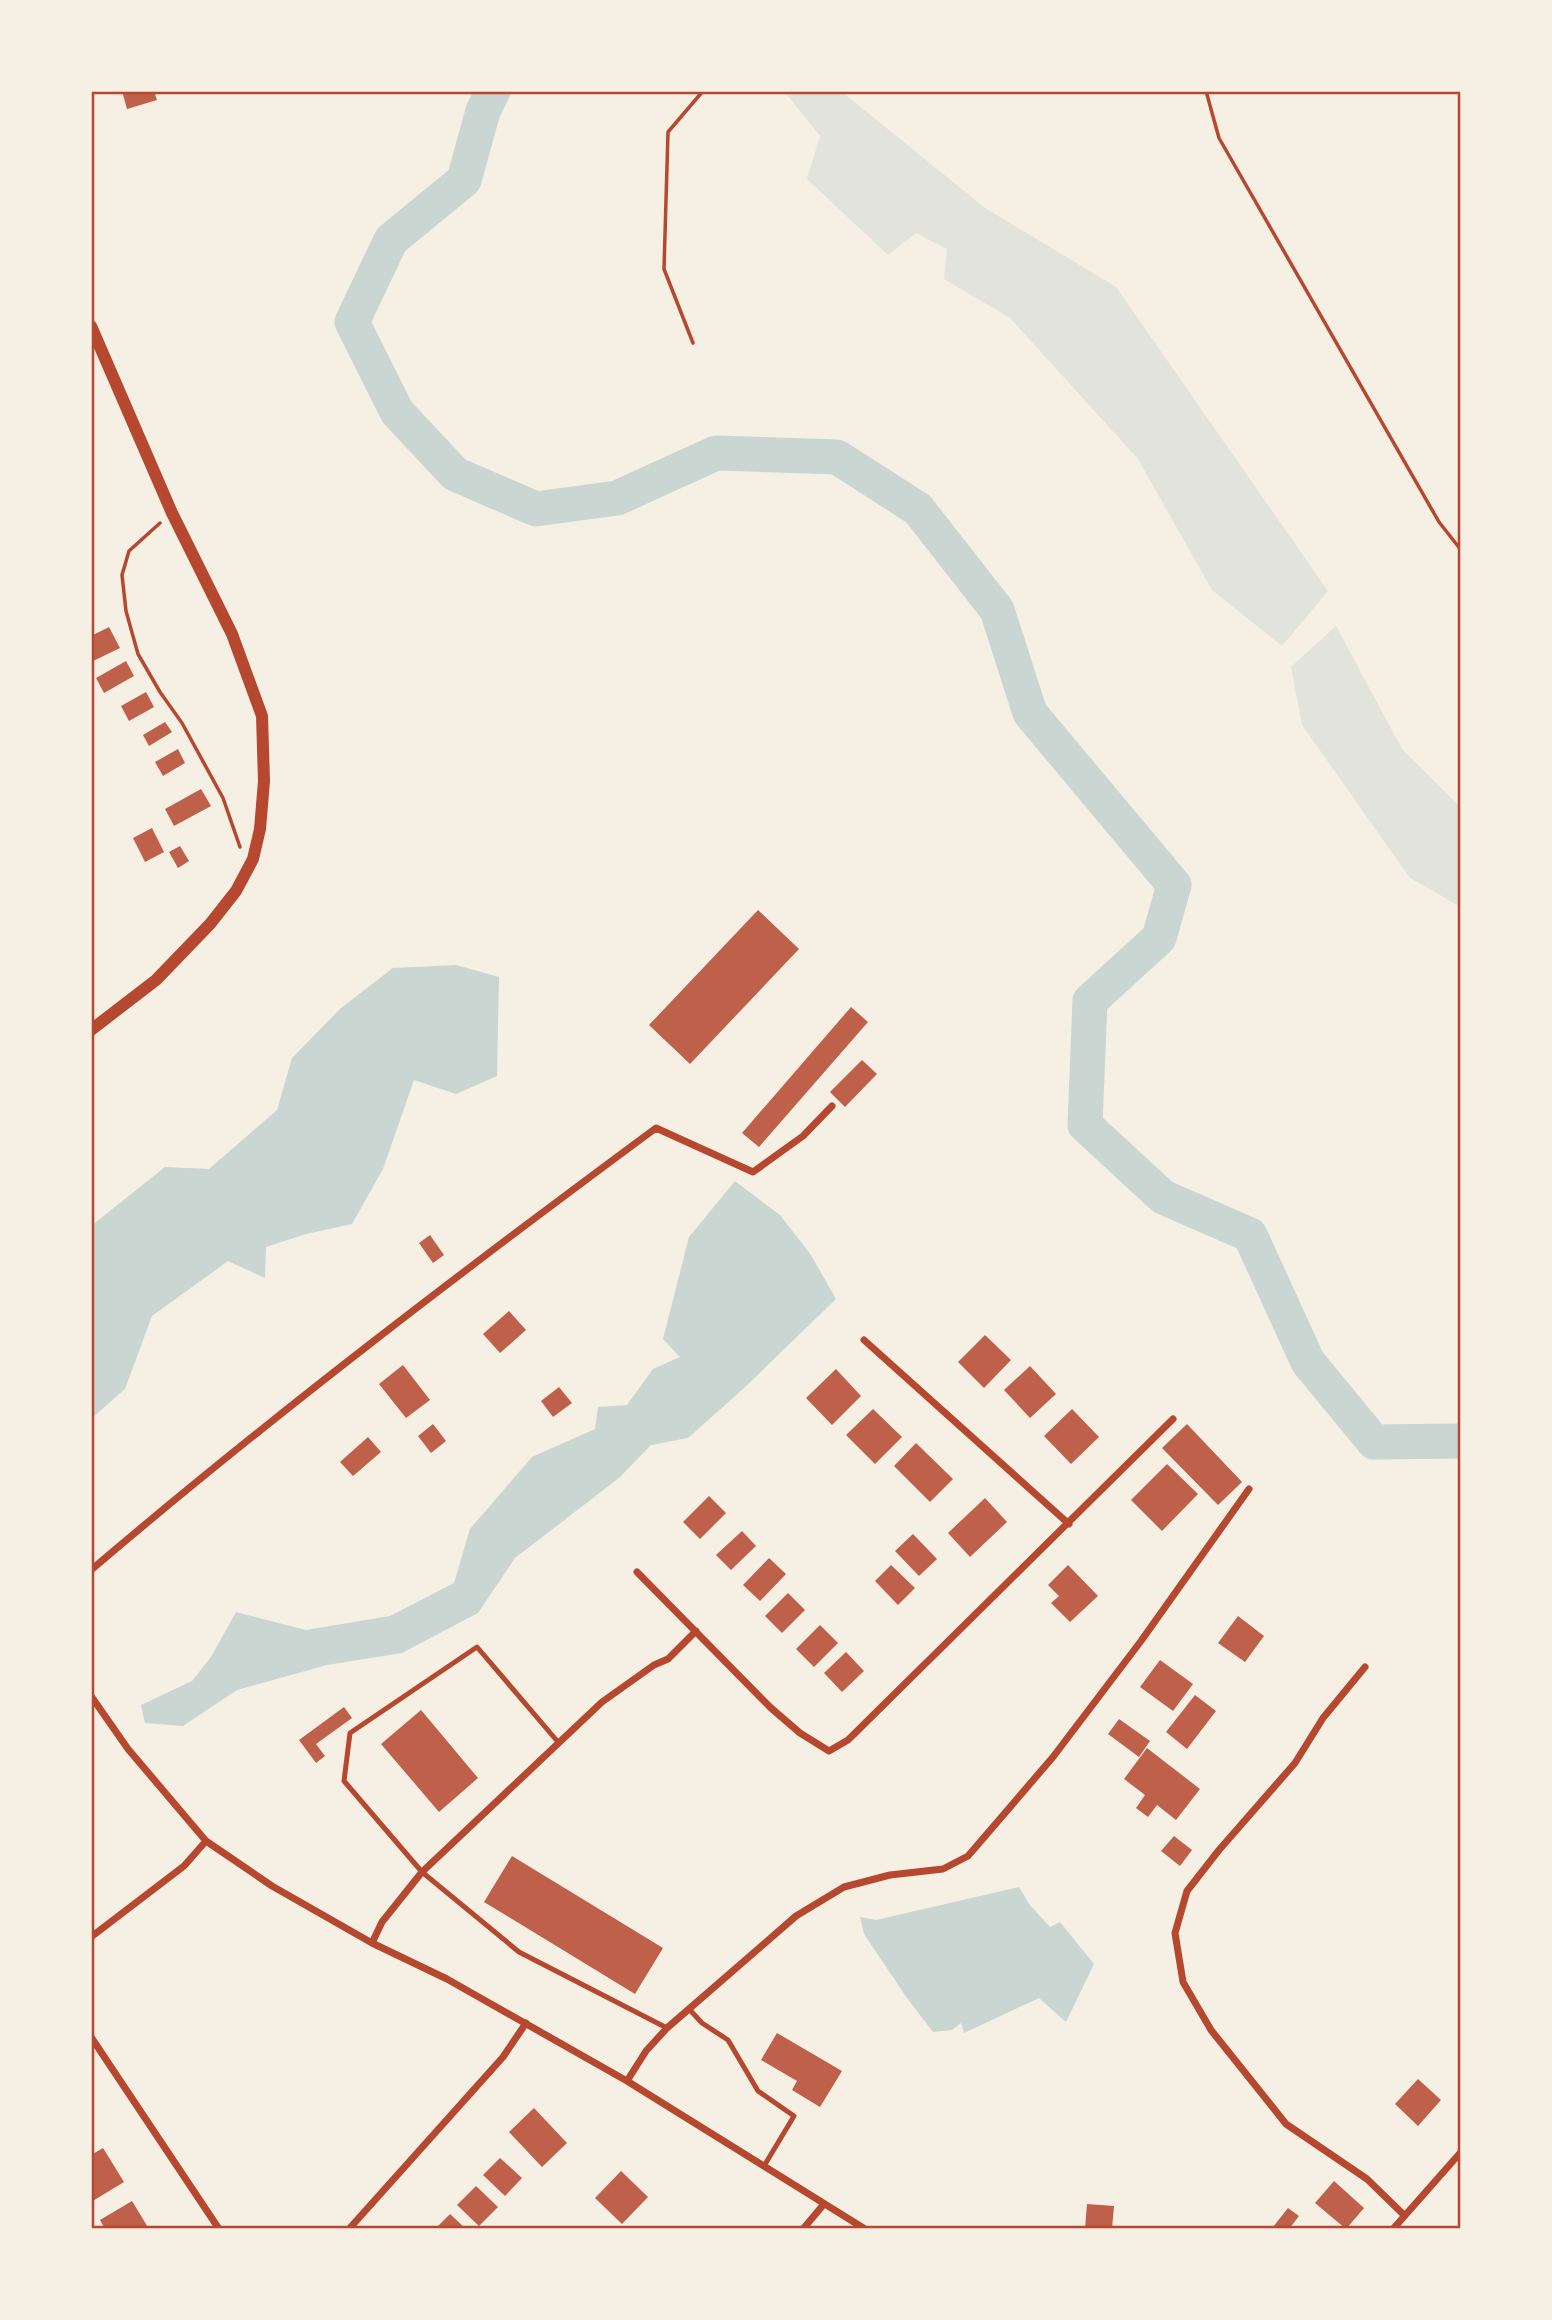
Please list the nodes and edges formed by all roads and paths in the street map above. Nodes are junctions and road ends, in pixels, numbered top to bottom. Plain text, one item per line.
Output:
1 (703, 91) edge
2 (1206, 91) edge
3 (91, 326) edge
4 (693, 343) dead end
5 (172, 513) junction
6 (1461, 550) edge
7 (246, 873) junction
8 (91, 1030) edge
9 (832, 1106) dead end
10 (864, 1340) dead end
11 (1172, 1419) dead end
12 (1249, 1489) dead end
13 (1069, 1524) junction
14 (91, 1570) edge
15 (637, 1572) dead end
16 (696, 1631) junction
17 (1365, 1667) dead end
18 (91, 1696) edge
19 (558, 1742) junction
20 (206, 1841) junction
21 (422, 1872) junction
22 (91, 1937) edge
23 (372, 1943) junction
24 (689, 2009) junction
25 (526, 2023) junction
26 (667, 2028) junction
27 (91, 2037) edge
28 (627, 2081) junction
29 (1461, 2152) edge
30 (764, 2166) junction
31 (824, 2204) junction
32 (1404, 2215) junction
33 (219, 2229) edge
34 (349, 2229) edge
35 (803, 2229) edge
36 (865, 2229) edge
37 (1393, 2229) edge

1 - 4 path
2 - 6 path
3 - 5 street
5 - 7 street
5 - 7 path
7 - 8 street
9 - 14 street
10 - 13 street
11 - 13 street
12 - 24 street
13 - 16 street
15 - 16 street
16 - 19 street
17 - 32 street
18 - 20 street
19 - 21 street
19 - 21 lane
20 - 22 street
20 - 23 street
21 - 23 street
21 - 26 lane
23 - 25 street
24 - 26 street
24 - 30 lane
25 - 28 street
25 - 34 street
26 - 28 street
27 - 33 street
28 - 30 street
29 - 32 street
30 - 31 street
31 - 35 street
31 - 36 street
32 - 37 street

